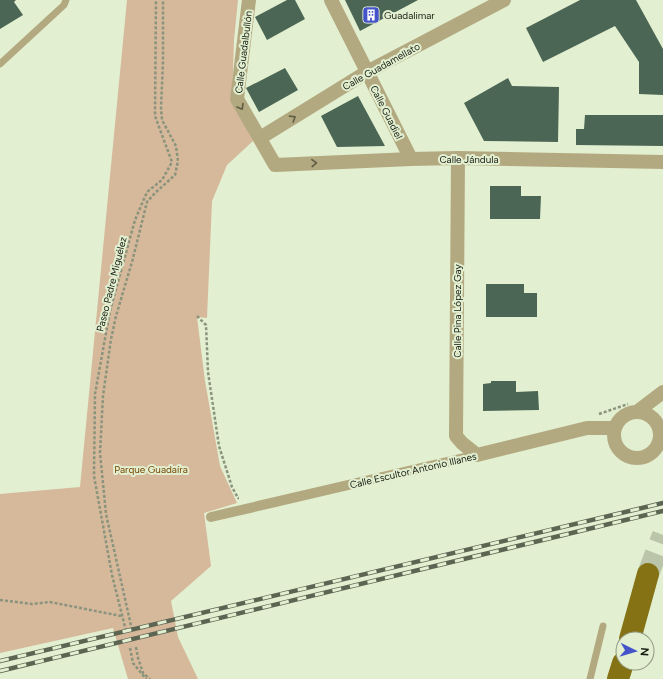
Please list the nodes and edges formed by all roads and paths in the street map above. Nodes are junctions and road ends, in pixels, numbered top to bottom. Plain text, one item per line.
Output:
1 (66, 0) edge
2 (156, 0) edge
3 (163, 0) edge
4 (249, 0) edge
5 (330, 0) edge
6 (504, 0) edge
7 (0, 64) edge
8 (367, 72) junction
9 (260, 138) junction
10 (458, 158) junction
11 (411, 159) junction
12 (663, 162) edge
13 (276, 165) joint
14 (197, 316) dead end
15 (663, 392) edge
16 (634, 407) junction
17 (593, 415) dead end
18 (614, 428) junction
19 (659, 450) edge
20 (477, 455) junction
21 (245, 499) dead end
22 (211, 518) dead end
23 (0, 600) edge
24 (122, 616) junction
25 (603, 626) dead end
26 (132, 630) dead end
27 (126, 631) dead end
28 (633, 631) edge
29 (645, 631) edge
30 (136, 647) dead end
31 (130, 648) dead end
32 (146, 679) edge
33 (150, 679) edge
34 (590, 679) edge

1 - 7 lane
2 - 24 path, Paseo Padre Miguélez
3 - 26 path
4 -> 9 street, Calle Guadalbullón
5 - 8 street, Calle Guadiel
6 - 8 street, Calle Guadamellato
9 -> 8 street, Calle Guadamellato
8 - 11 street, Calle Guadiel
9 - 13 street, Calle Guadalbullón
10 - 11 street, Calle Jándula
10 - 12 street, Calle Jándula
10 - 20 street, Calle Pina López Gay
13 -> 11 street, Calle Jándula
14 - 21 path
15 - 16 street
16 - 17 path
16 - 18 street
16 - 19 street
18 - 19 street
18 - 20 street, Calle Escultor Antonio Illanes
20 - 22 street, Calle Escultor Antonio Illanes
23 - 24 path
24 - 27 path, Paseo Padre Miguélez
25 - 34 lane
28 - 29 main road
30 - 33 path
31 - 32 path

